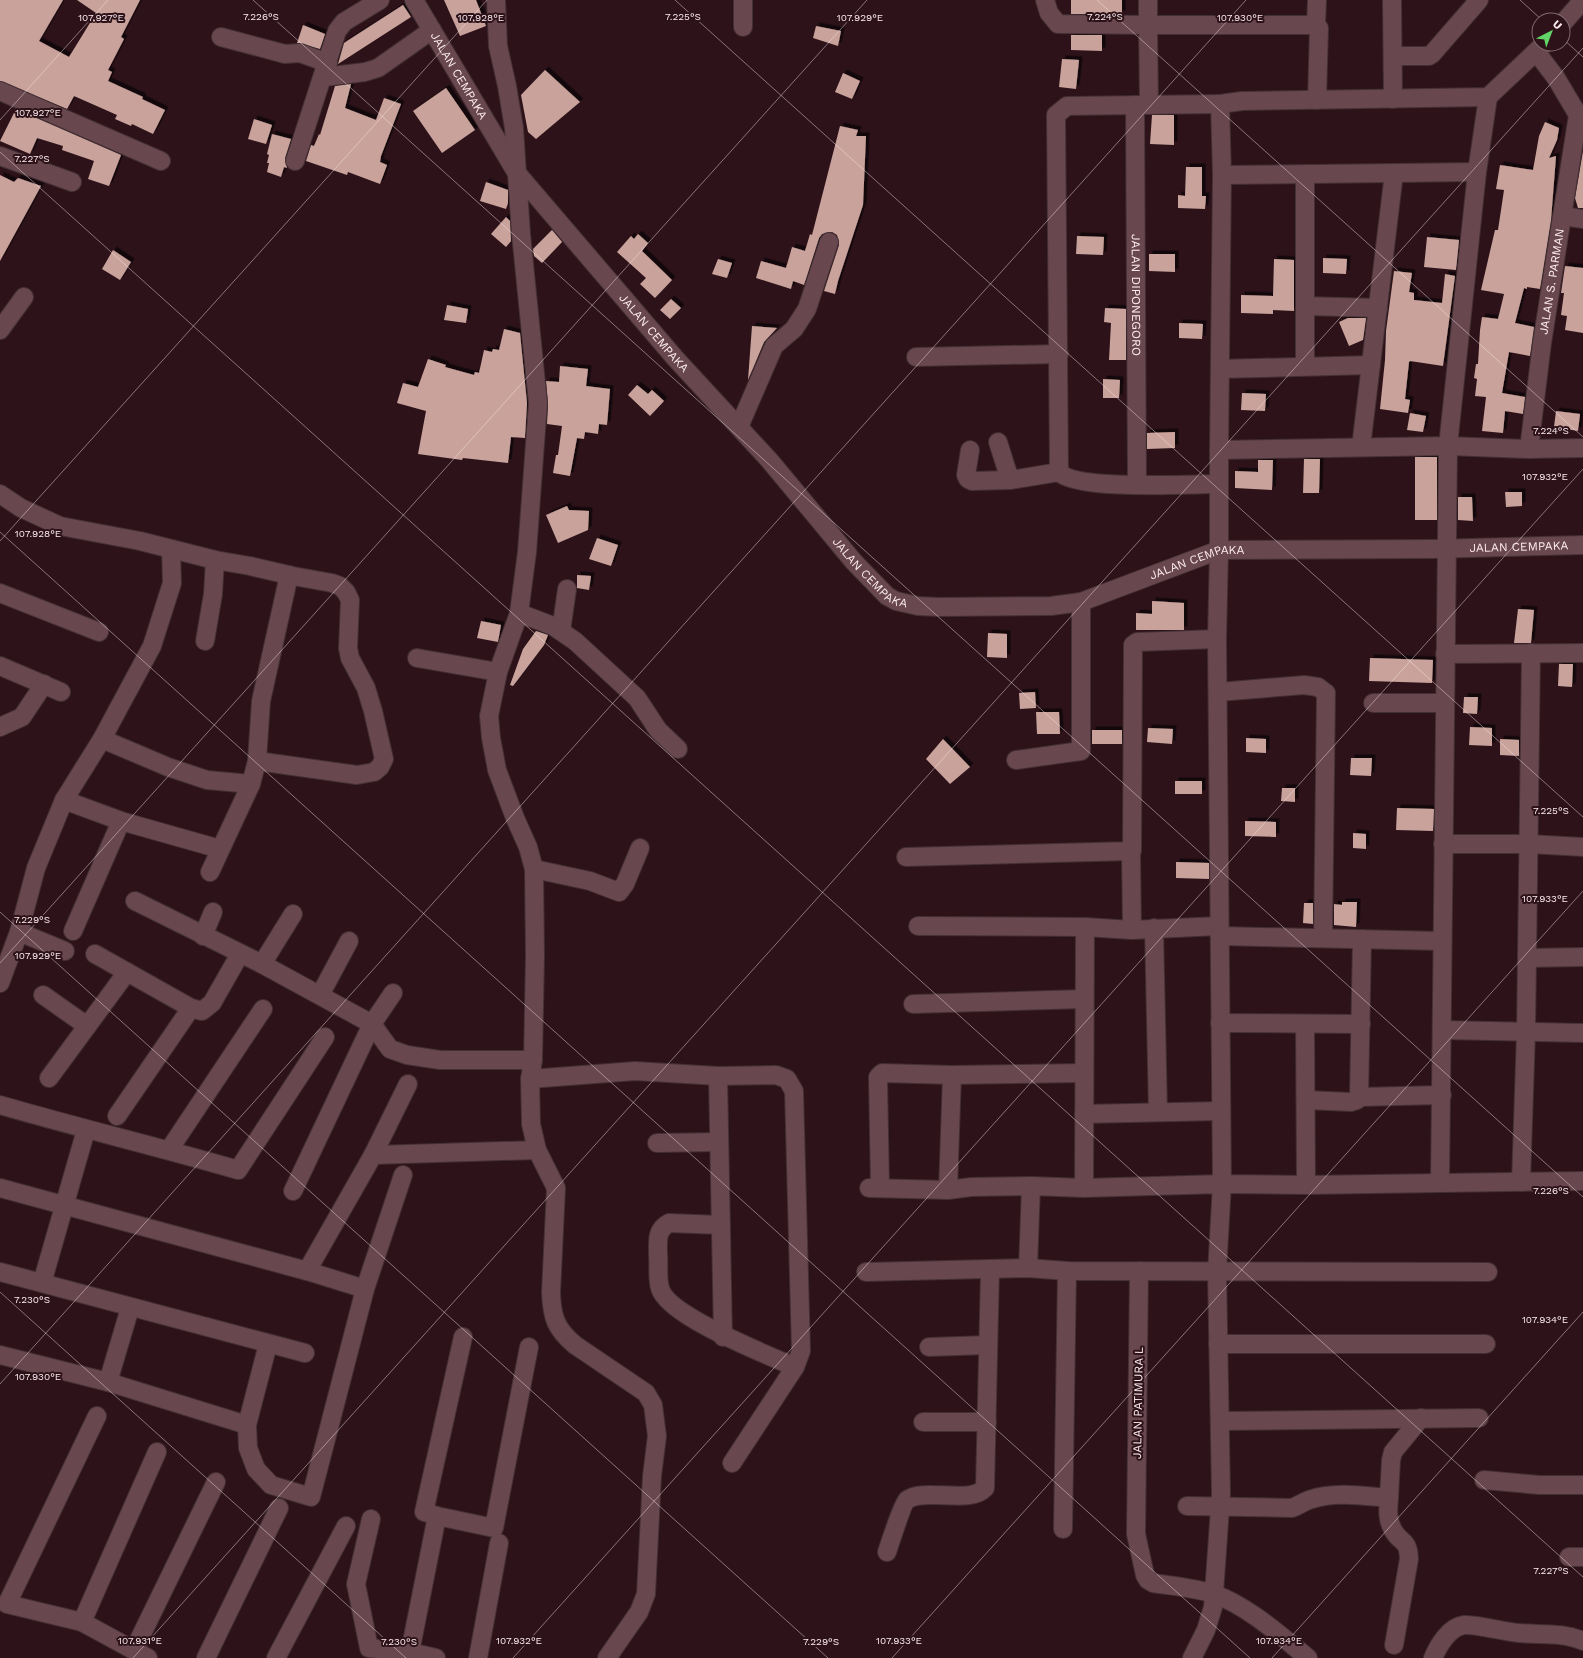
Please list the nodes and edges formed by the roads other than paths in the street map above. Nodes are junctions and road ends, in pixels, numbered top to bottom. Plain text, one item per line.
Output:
1 (380, 0) edge
2 (414, 0) edge
3 (496, 0) edge
4 (743, 0) edge
5 (1045, 0) edge
6 (1148, 0) edge
7 (1317, 0) edge
8 (1392, 0) edge
9 (1479, 0) edge
10 (1583, 0) edge
11 (1571, 14) edge
12 (1148, 25) junction
13 (1316, 25) junction
14 (743, 27) dead end
15 (432, 30) junction
16 (222, 37) dead end
17 (1537, 52) edge
18 (1543, 52) edge
19 (1393, 56) junction
20 (326, 70) junction
21 (0, 91) edge
22 (1488, 97) junction
23 (1393, 99) junction
24 (1317, 100) junction
25 (1220, 104) junction
26 (1142, 105) junction
27 (1580, 118) edge
28 (0, 156) edge
29 (161, 161) dead end
30 (295, 161) dead end
31 (516, 172) junction
32 (1477, 172) junction
33 (1394, 173) junction
34 (1305, 174) junction
35 (1222, 175) junction
36 (72, 182) dead end
37 (1563, 216) junction
38 (1583, 218) edge
39 (829, 242) dead end
40 (24, 297) dead end
41 (1305, 306) junction
42 (1378, 308) junction
43 (0, 330) edge
44 (1059, 354) junction
45 (916, 357) dead end
46 (1371, 365) junction
47 (1305, 366) junction
48 (1220, 369) junction
49 (739, 427) junction
50 (998, 442) dead end
51 (1448, 446) junction
52 (1361, 447) junction
53 (1583, 448) edge
54 (1529, 449) junction
55 (970, 450) dead end
56 (1218, 450) junction
57 (1059, 472) junction
58 (1010, 480) junction
59 (1137, 484) junction
60 (1218, 484) junction
61 (0, 494) edge
62 (1583, 545) edge
63 (1446, 549) junction
64 (171, 550) junction
65 (1219, 550) junction
66 (215, 560) junction
67 (289, 575) junction
68 (567, 589) dead end
69 (0, 593) edge
70 (1081, 602) junction
71 (519, 614) junction
72 (561, 631) junction
73 (98, 632) dead end
74 (1216, 639) junction
75 (205, 641) dead end
76 (1531, 653) junction
77 (1583, 653) edge
78 (1445, 654) junction
79 (417, 658) dead end
80 (0, 666) edge
81 (498, 672) junction
82 (44, 684) junction
83 (61, 692) dead end
84 (1218, 692) junction
85 (1444, 703) junction
86 (1373, 704) dead end
87 (0, 727) edge
88 (102, 739) junction
89 (678, 749) dead end
90 (1016, 760) dead end
91 (256, 761) junction
92 (251, 784) junction
93 (64, 800) junction
94 (121, 821) junction
95 (1443, 844) junction
96 (1529, 844) junction
97 (1583, 847) edge
98 (640, 848) dead end
99 (220, 849) junction
100 (1131, 852) junction
101 (906, 857) dead end
102 (534, 869) junction
103 (210, 872) dead end
104 (135, 901) dead end
105 (213, 912) dead end
106 (293, 914) dead end
107 (918, 926) dead end
108 (1084, 927) junction
109 (1154, 928) junction
110 (1132, 930) junction
111 (73, 931) dead end
112 (1220, 931) junction
113 (19, 932) junction
114 (203, 936) junction
115 (1323, 938) junction
116 (1362, 939) junction
117 (349, 941) dead end
118 (1442, 941) junction
119 (6, 948) edge
120 (65, 951) dead end
121 (95, 954) dead end
122 (240, 954) junction
123 (1583, 957) edge
124 (1527, 958) junction
125 (262, 964) junction
126 (126, 972) junction
127 (0, 983) edge
128 (393, 993) dead end
129 (43, 994) dead end
130 (320, 995) junction
131 (1084, 999) junction
132 (913, 1004) dead end
133 (191, 1008) junction
134 (263, 1009) dead end
135 (1220, 1023) junction
136 (372, 1024) junction
137 (1361, 1024) junction
138 (1305, 1025) junction
139 (87, 1026) junction
140 (1442, 1030) junction
141 (1526, 1032) junction
142 (1583, 1033) edge
143 (325, 1037) dead end
144 (533, 1060) junction
145 (1084, 1073) junction
146 (952, 1075) junction
147 (718, 1076) junction
148 (49, 1078) dead end
149 (530, 1079) junction
150 (408, 1084) dead end
151 (1442, 1095) junction
152 (1359, 1097) junction
153 (1306, 1100) junction
154 (0, 1105) edge
155 (1220, 1111) junction
156 (1158, 1112) junction
157 (1084, 1114) junction
158 (117, 1116) dead end
159 (86, 1130) junction
160 (719, 1142) junction
161 (657, 1143) dead end
162 (169, 1150) junction
163 (537, 1150) junction
164 (373, 1155) junction
165 (403, 1176) dead end
166 (1583, 1181) edge
167 (1521, 1182) junction
168 (1440, 1183) junction
169 (1222, 1184) junction
170 (1031, 1186) junction
171 (1306, 1186) junction
172 (0, 1188) edge
173 (1084, 1188) junction
174 (948, 1190) junction
175 (293, 1191) dead end
176 (64, 1206) junction
177 (721, 1225) junction
178 (1028, 1268) junction
179 (990, 1270) junction
180 (307, 1271) junction
181 (1067, 1271) junction
182 (1139, 1271) junction
183 (0, 1272) edge
184 (866, 1272) dead end
185 (1217, 1272) junction
186 (1488, 1272) dead end
187 (42, 1283) junction
188 (365, 1289) junction
189 (130, 1308) junction
190 (463, 1337) dead end
191 (723, 1337) junction
192 (268, 1344) junction
193 (1218, 1344) junction
194 (1486, 1344) dead end
195 (988, 1345) junction
196 (530, 1347) dead end
197 (929, 1347) dead end
198 (305, 1353) dead end
199 (0, 1355) edge
200 (794, 1367) junction
201 (108, 1382) junction
202 (97, 1416) dead end
203 (1420, 1418) junction
204 (1479, 1418) dead end
205 (1220, 1420) junction
206 (923, 1422) dead end
207 (987, 1422) junction
208 (248, 1425) junction
209 (157, 1452) dead end
210 (732, 1463) dead end
211 (1484, 1480) dead end
212 (216, 1482) dead end
213 (1583, 1485) edge
214 (1390, 1498) junction
215 (1187, 1506) dead end
216 (1220, 1506) junction
217 (279, 1508) dead end
218 (437, 1516) junction
219 (371, 1519) dead end
220 (346, 1526) dead end
221 (1063, 1529) dead end
222 (499, 1543) dead end
223 (887, 1552) dead end
224 (1214, 1594) junction
225 (82, 1622) junction
226 (1583, 1642) edge
227 (1394, 1645) dead end
228 (410, 1652) junction
229 (370, 1653) edge
230 (141, 1654) edge
231 (206, 1658) edge
232 (276, 1658) edge
233 (436, 1658) edge
234 (478, 1658) edge
235 (607, 1658) edge
236 (1192, 1658) edge
237 (1308, 1658) edge
238 (1434, 1658) edge

1 - 20 street
2 - 15 street, JALAN CEMPAKA
3 - 31 street
4 - 14 street
5 - 12 street
6 - 12 street, JALAN DIPONEGORO
7 - 13 street
8 - 19 street
9 - 19 street
10 - 11 street
12 - 13 street
12 - 26 street, JALAN DIPONEGORO
13 - 24 street
15 - 20 street
15 - 31 street, JALAN CEMPAKA
16 - 20 street
17 - 22 street
18 - 27 street
19 - 23 street
20 - 30 street
21 - 29 street
22 - 23 street
22 - 32 street
23 - 24 street
24 - 25 street
25 - 26 street
25 - 35 street
26 - 44 street
26 - 59 street, JALAN DIPONEGORO
27 - 37 street, JALAN S. PARMAN
28 - 36 street
31 - 49 street, JALAN CEMPAKA
31 - 71 street
32 - 33 street
32 - 51 street
33 - 34 street
33 - 42 street
34 - 35 street
34 - 41 street
35 - 48 street
37 - 38 street
37 - 54 street, JALAN S. PARMAN
39 - 49 street
40 - 43 street
41 - 42 street
41 - 47 street
42 - 46 street
44 - 45 street
44 - 57 street
46 - 47 street
46 - 52 street
47 - 48 street
48 - 56 street
49 - 70 street, JALAN CEMPAKA
50 - 58 street
51 - 52 street
51 - 54 street
51 - 63 street
52 - 56 street
53 - 54 street
55 - 58 street
56 - 60 street
57 - 58 street
57 - 59 street
59 - 60 street
60 - 65 street
61 - 64 street
62 - 63 street, JALAN CEMPAKA
63 - 65 street, JALAN CEMPAKA
63 - 78 street
64 - 66 street
64 - 88 street
65 - 70 street, JALAN CEMPAKA
65 - 74 street
66 - 67 street
66 - 75 street
67 - 91 street
67 - 91 street
68 - 72 street
69 - 73 street
70 - 90 street
71 - 72 street
71 - 81 street
72 - 89 street
74 - 84 street
74 - 100 street
76 - 77 street
76 - 78 street
76 - 96 street
78 - 85 street
79 - 81 street
80 - 82 street
81 - 102 street
82 - 83 street
82 - 87 street
84 - 112 street
84 - 115 street
85 - 86 street
85 - 95 street
88 - 92 street
88 - 93 street
91 - 92 street
92 - 99 street
93 - 94 street
93 - 113 street
94 - 99 street
94 - 111 street
95 - 96 street
95 - 118 street
96 - 97 street
96 - 124 street
98 - 102 street
99 - 103 street
100 - 101 street
100 - 110 street
102 - 144 street
104 - 114 street
105 - 114 street
106 - 125 street
107 - 108 street
108 - 110 street
108 - 131 street
109 - 110 street
109 - 112 street
109 - 156 street
112 - 115 street
112 - 135 street
113 - 119 street
113 - 120 street
114 - 122 street
115 - 116 street
116 - 118 street
116 - 137 street
117 - 130 street
118 - 140 street
119 - 127 street
121 - 126 street
122 - 125 street
122 - 133 street
123 - 124 street
124 - 141 street
125 - 130 street
126 - 133 street
126 - 139 street
128 - 136 street
129 - 139 street
130 - 136 street
131 - 132 street
131 - 145 street
133 - 158 street
134 - 162 street
135 - 138 street
135 - 155 street
136 - 144 street
136 - 175 street
137 - 138 street
137 - 152 street
138 - 153 street
139 - 148 street
140 - 141 street
140 - 151 street
141 - 142 street
141 - 167 street
143 - 162 street
144 - 149 street
145 - 146 street
145 - 157 street
146 - 174 street
146 - 174 street
147 - 149 street
147 - 160 street
147 - 200 street
149 - 163 street
150 - 164 street
151 - 152 street
151 - 168 street
152 - 153 street
153 - 171 street
154 - 159 street
155 - 156 street
155 - 169 street
156 - 157 street
157 - 173 street
159 - 162 street
159 - 176 street
160 - 161 street
160 - 177 street
163 - 164 street
163 - 235 street
164 - 180 street
165 - 188 street
166 - 167 street
167 - 168 street
168 - 171 street
169 - 171 street
169 - 173 street
169 - 185 street
170 - 173 street
170 - 174 street
170 - 178 street
172 - 176 street
176 - 180 street
176 - 187 street
177 - 191 street
177 - 191 street
178 - 179 street
178 - 181 street
179 - 184 street
179 - 195 street
180 - 188 street
181 - 182 street
181 - 221 street
182 - 185 street
182 - 224 street, JALAN PATIMURA L
183 - 187 street
185 - 186 street
185 - 193 street
187 - 189 street
188 - 208 street
189 - 192 street
189 - 201 street
190 - 218 street
191 - 200 street
192 - 198 street
192 - 208 street
193 - 194 street
193 - 205 street
195 - 197 street
195 - 207 street
196 - 218 street
199 - 201 street
200 - 210 street
201 - 208 street
202 - 225 street
203 - 204 street
203 - 205 street
203 - 214 street
205 - 216 street
206 - 207 street
207 - 223 street
209 - 225 street
211 - 213 street
212 - 230 street
214 - 216 street
214 - 227 street
215 - 216 street
216 - 224 street
217 - 231 street
218 - 228 street
219 - 229 street
220 - 232 street
222 - 234 street
224 - 236 street
224 - 237 street
225 - 230 street
226 - 238 street
228 - 229 street
228 - 233 street

